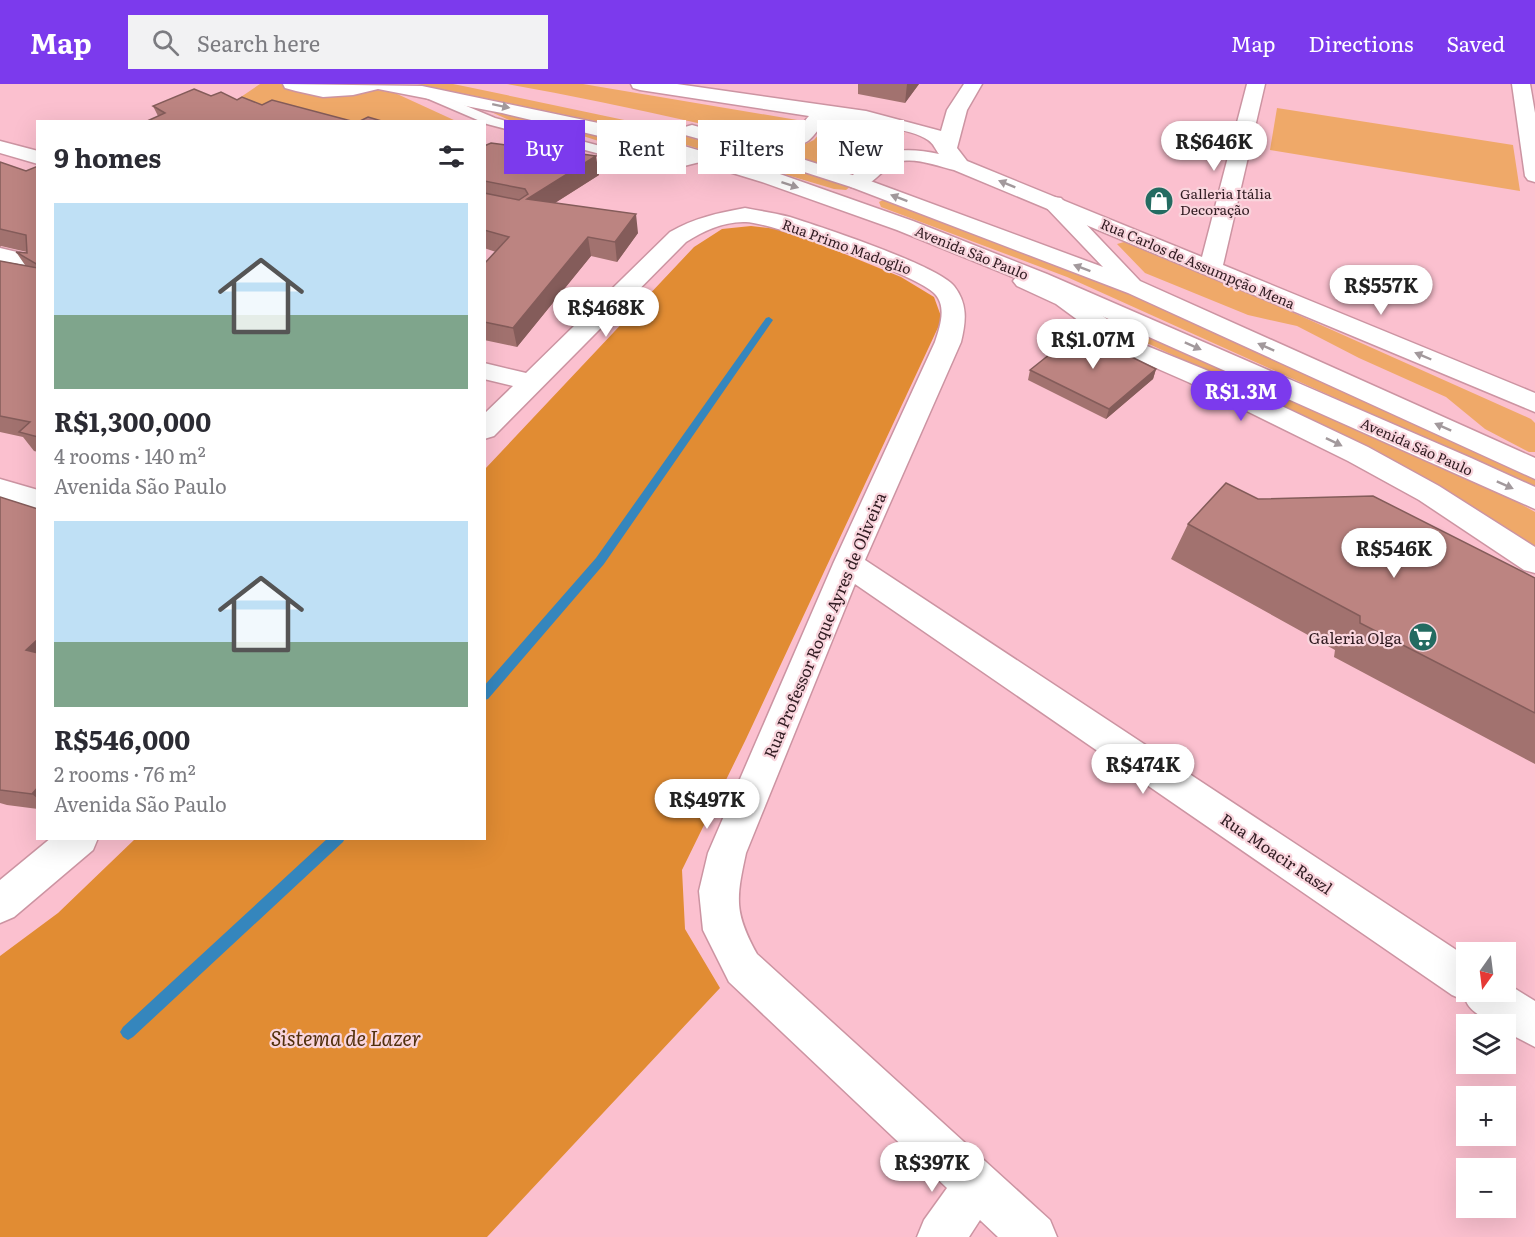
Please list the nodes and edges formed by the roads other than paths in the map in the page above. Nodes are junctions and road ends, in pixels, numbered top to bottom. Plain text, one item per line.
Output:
1 (292, 84) edge
2 (373, 84) edge
3 (382, 84) edge
4 (471, 84) edge
5 (640, 84) edge
6 (973, 84) edge
7 (1256, 84) edge
8 (1521, 84) edge
9 (721, 90) edge
10 (557, 100) dead end
11 (957, 110) junction
12 (807, 115) junction
13 (912, 128) junction
14 (904, 134) edge
15 (0, 147) edge
16 (949, 151) junction
17 (904, 154) edge
18 (36, 157) edge
19 (867, 174) edge
20 (1535, 176) edge
21 (858, 183) junction
22 (1053, 203) junction
23 (868, 211) junction
24 (968, 250) junction
25 (0, 255) edge
26 (36, 264) edge
27 (1211, 268) junction
28 (1136, 288) junction
29 (954, 319) joint
30 (486, 371) edge
31 (531, 382) junction
32 (1535, 403) edge
33 (486, 428) edge
34 (1535, 469) edge
35 (0, 489) edge
36 (36, 499) edge
37 (1535, 499) edge
38 (1535, 562) edge
39 (848, 564) junction
40 (77, 840) edge
41 (5, 895) edge
42 (1456, 974) edge
43 (1498, 1002) edge
44 (1535, 1026) edge
45 (976, 1186) junction
46 (941, 1237) edge
47 (1033, 1237) edge

1 - 2 street
3 -> 23 street, Avenida São Paulo
4 - 10 street
5 - 9 street
6 - 11 street
7 - 27 street
8 - 20 street
9 - 12 street
11 - 13 street
11 - 16 street
12 - 13 street
12 - 21 street, Avenida São Paulo
13 - 14 street
13 - 16 street
15 - 18 street
16 - 17 street
22 -> 16 street, Rua Carlos de Assumpção Mena
19 - 21 street
21 - 23 street
28 -> 21 street, Avenida São Paulo
22 - 27 street, Rua Carlos de Assumpção Mena
22 - 28 street
23 - 24 street, Avenida São Paulo
24 -> 37 street, Avenida São Paulo
24 -> 38 street
25 - 26 street
32 -> 27 street, Rua Carlos de Assumpção Mena
34 -> 28 street, Avenida São Paulo
29 - 31 street, Rua Primo Madoglio
29 - 39 street, Rua Professor Roque Ayres de Oliveira
30 - 31 street
31 - 33 street, Rua Primo Madoglio
35 - 36 street
39 - 42 street, Rua Moacir Raszl
39 - 45 street, Rua Professor Roque Ayres de Oliveira
40 - 41 street
43 - 44 street
45 - 46 street
45 - 47 street, Rua Professor Roque Ayres de Oliveira

